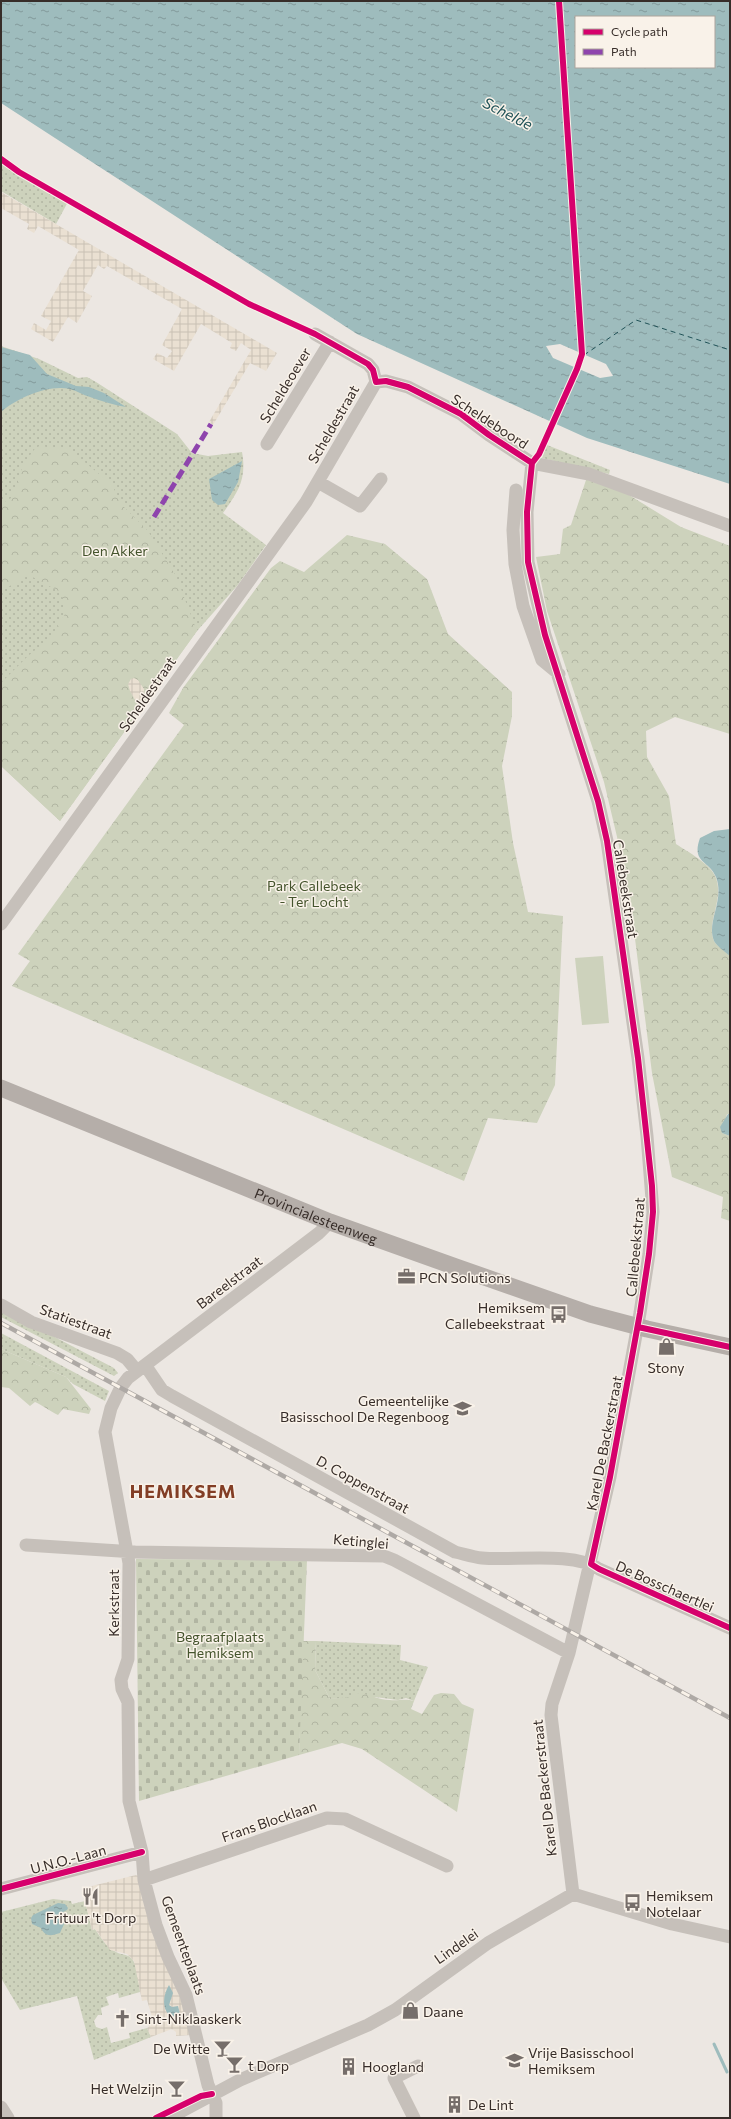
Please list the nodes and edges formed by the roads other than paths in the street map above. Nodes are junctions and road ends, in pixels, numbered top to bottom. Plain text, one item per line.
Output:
1 (315, 334) dead end
2 (330, 342) junction
3 (376, 382) junction
4 (267, 444) dead end
5 (532, 463) junction
6 (381, 478) dead end
7 (318, 482) junction
8 (516, 490) dead end
9 (730, 526) edge
10 (559, 674) junction
11 (1, 924) edge
12 (1, 1088) edge
13 (330, 1222) junction
14 (1, 1305) edge
15 (638, 1327) junction
16 (730, 1347) edge
17 (141, 1368) junction
18 (26, 1545) dead end
19 (127, 1551) junction
20 (591, 1564) junction
21 (730, 1628) edge
22 (569, 1653) junction
23 (142, 1852) junction
24 (447, 1866) dead end
25 (144, 1880) junction
26 (1, 1889) edge
27 (573, 1894) junction
28 (730, 1937) edge
29 (418, 2066) dead end
30 (212, 2094) junction
31 (1, 2107) edge
32 (8, 2118) edge
33 (169, 2118) edge
34 (216, 2118) edge
35 (414, 2118) edge

1 - 2 street
2 - 3 street
2 - 4 street, Scheldeoever
3 - 5 street, Scheldeboord
3 - 7 street, Scheldestraat
5 - 9 street
5 - 10 street, Callebeekstraat
6 - 7 street, Scheldestraat
7 - 11 street, Scheldestraat
8 - 10 street
10 - 15 street, Callebeekstraat
12 - 13 main road, Provincialesteenweg
13 - 15 main road, Provincialesteenweg
13 - 17 street, Bareelstraat
14 - 17 street, Statiestraat
15 - 16 main road, Provincialesteenweg
15 - 20 street, Karel De Backerstraat
17 - 19 street, Kerkstraat
17 - 20 street, D. Coppenstraat
18 - 19 street, Ketinglei
19 - 22 street, Ketinglei
19 - 23 street, Kerkstraat
20 - 21 street, De Bosschaertlei
20 - 22 street, Karel De Backerstraat
22 - 27 street, Karel De Backerstraat
23 - 25 street, Gemeenteplaats
23 - 26 street, U.N.O.-Laan
24 - 25 street, Frans Blocklaan
25 - 30 street, Gemeenteplaats
27 - 28 street
27 - 30 street, Lindelei
29 - 35 street
30 - 33 street, Lindelei
30 - 34 street, Gemeenteplaats
31 - 32 street

